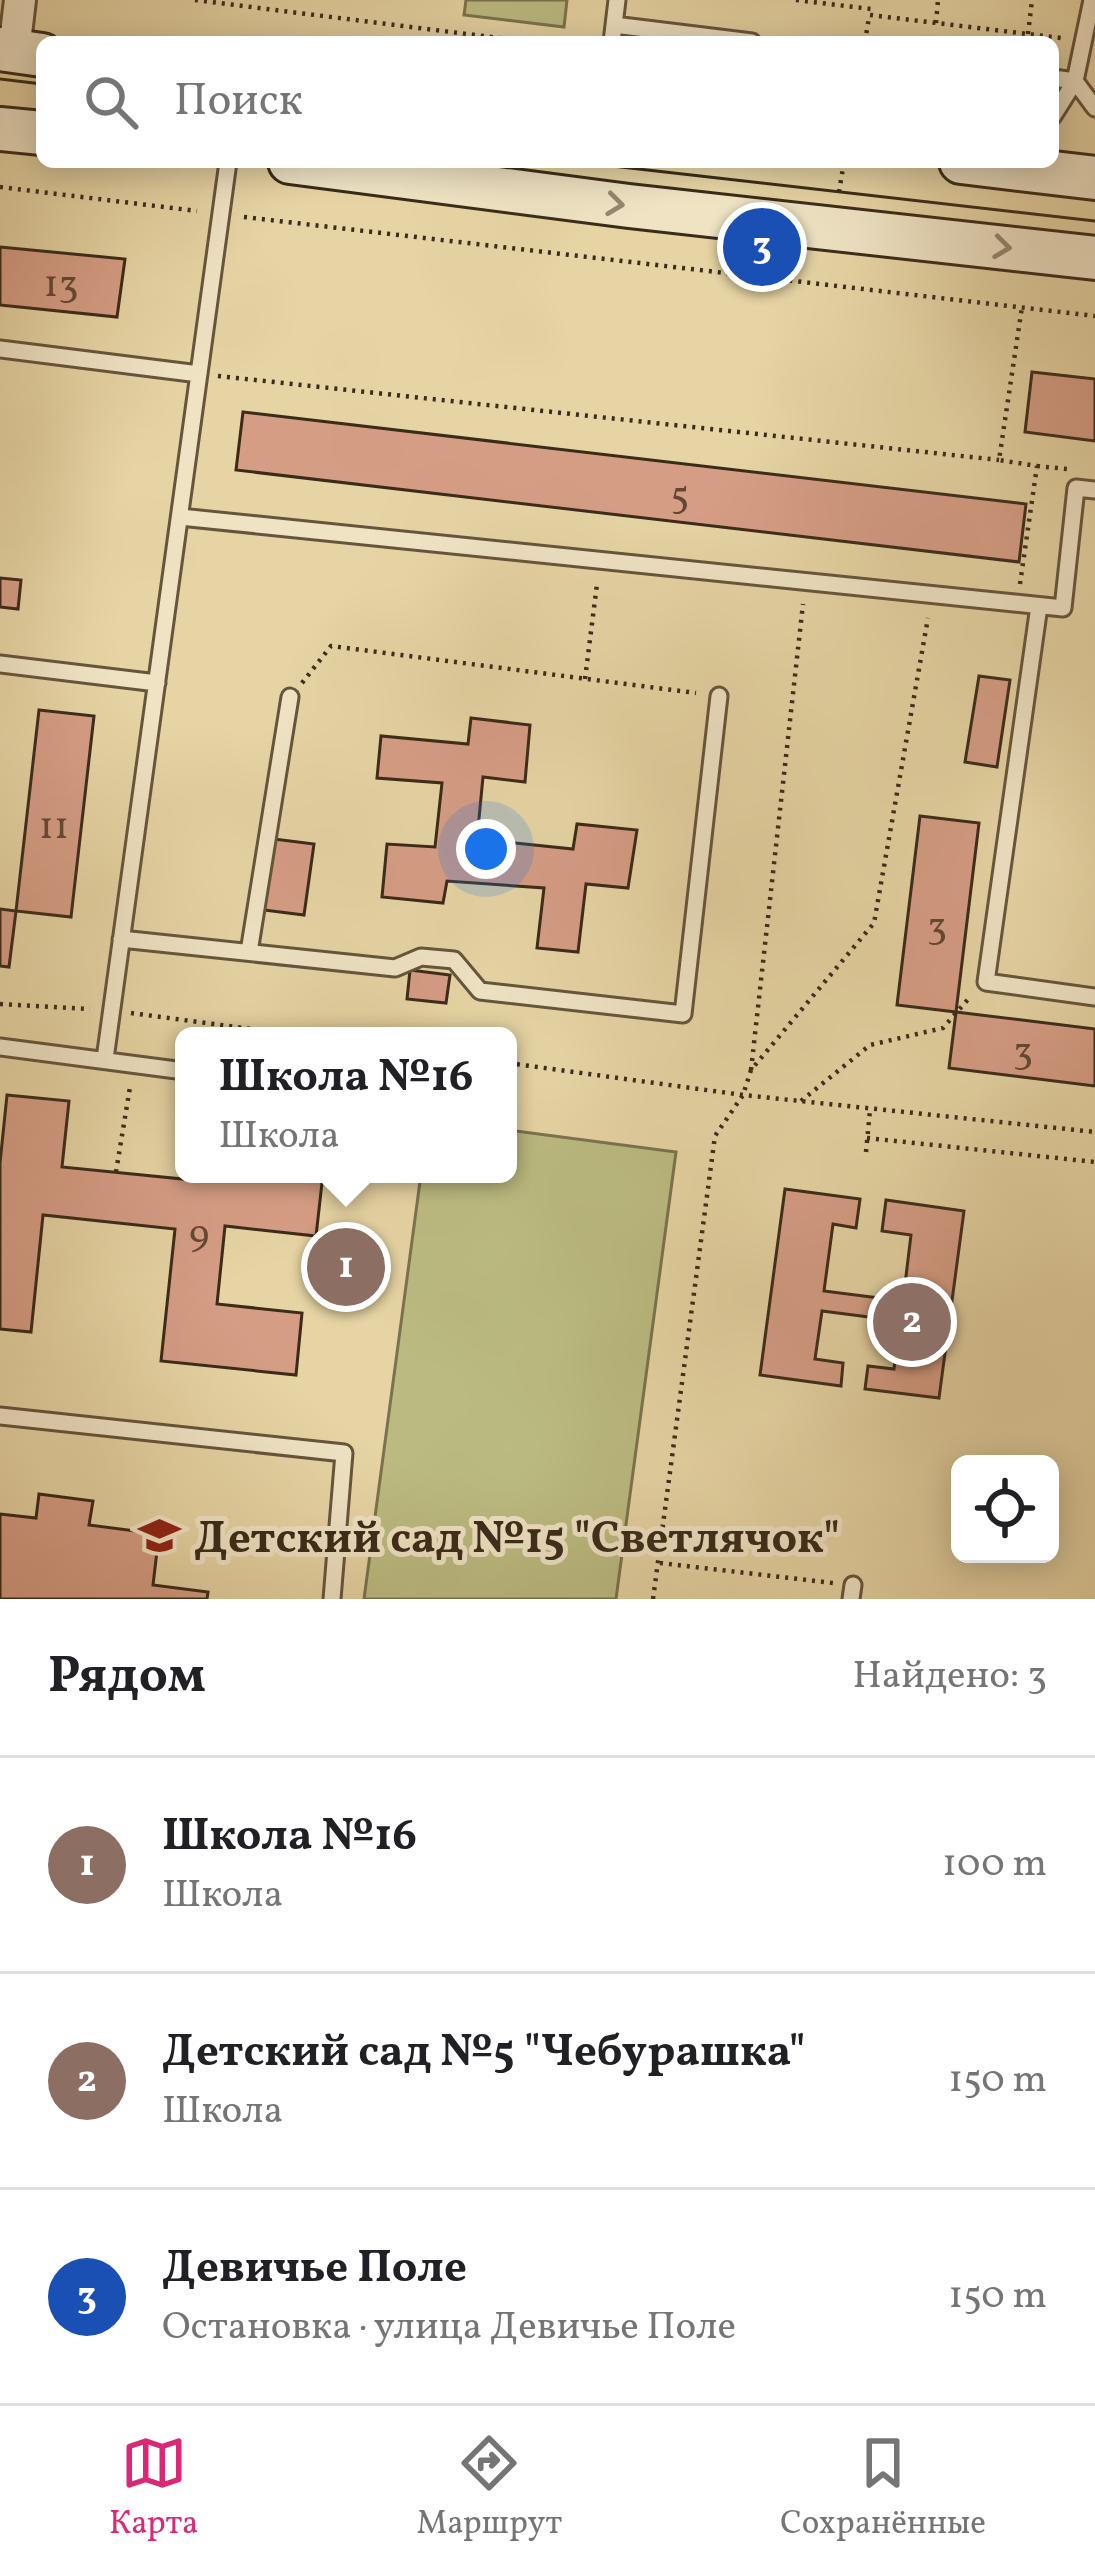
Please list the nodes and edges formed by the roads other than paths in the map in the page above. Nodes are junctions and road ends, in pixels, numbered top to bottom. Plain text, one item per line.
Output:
1 (20, 0) edge
2 (617, 0) edge
3 (1093, 0) edge
4 (613, 34) edge
5 (648, 36) edge
6 (19, 52) edge
7 (1059, 79) edge
8 (1075, 81) junction
9 (1059, 106) edge
10 (1095, 108) edge
11 (0, 129) edge
12 (36, 133) edge
13 (227, 168) edge
14 (336, 168) edge
15 (1039, 168) edge
16 (1095, 178) edge
17 (1095, 258) edge
18 (0, 349) edge
19 (199, 374) junction
20 (1095, 490) edge
21 (180, 517) junction
22 (1039, 606) junction
23 (0, 664) edge
24 (157, 683) junction
25 (719, 696) road end
26 (290, 698) road end
27 (121, 938) junction
28 (249, 952) junction
29 (1095, 997) edge
30 (0, 1048) edge
31 (105, 1059) junction
32 (175, 1069) edge
33 (0, 1416) edge
34 (332, 1599) edge

1 - 6 street
2 - 4 lane
3 - 8 lane
4 - 5 lane
7 - 8 lane
8 - 9 lane
8 - 10 lane
11 - 12 main road
13 - 19 lane
14 -> 17 main road
15 - 16 main road
18 - 19 lane
19 - 21 lane
20 - 22 lane
21 - 22 lane
21 - 24 lane
22 - 29 lane
23 - 24 lane
24 - 27 lane
25 - 28 lane
26 - 28 lane
27 - 28 lane
27 - 31 lane
30 - 31 lane
31 - 32 lane
33 - 34 lane

